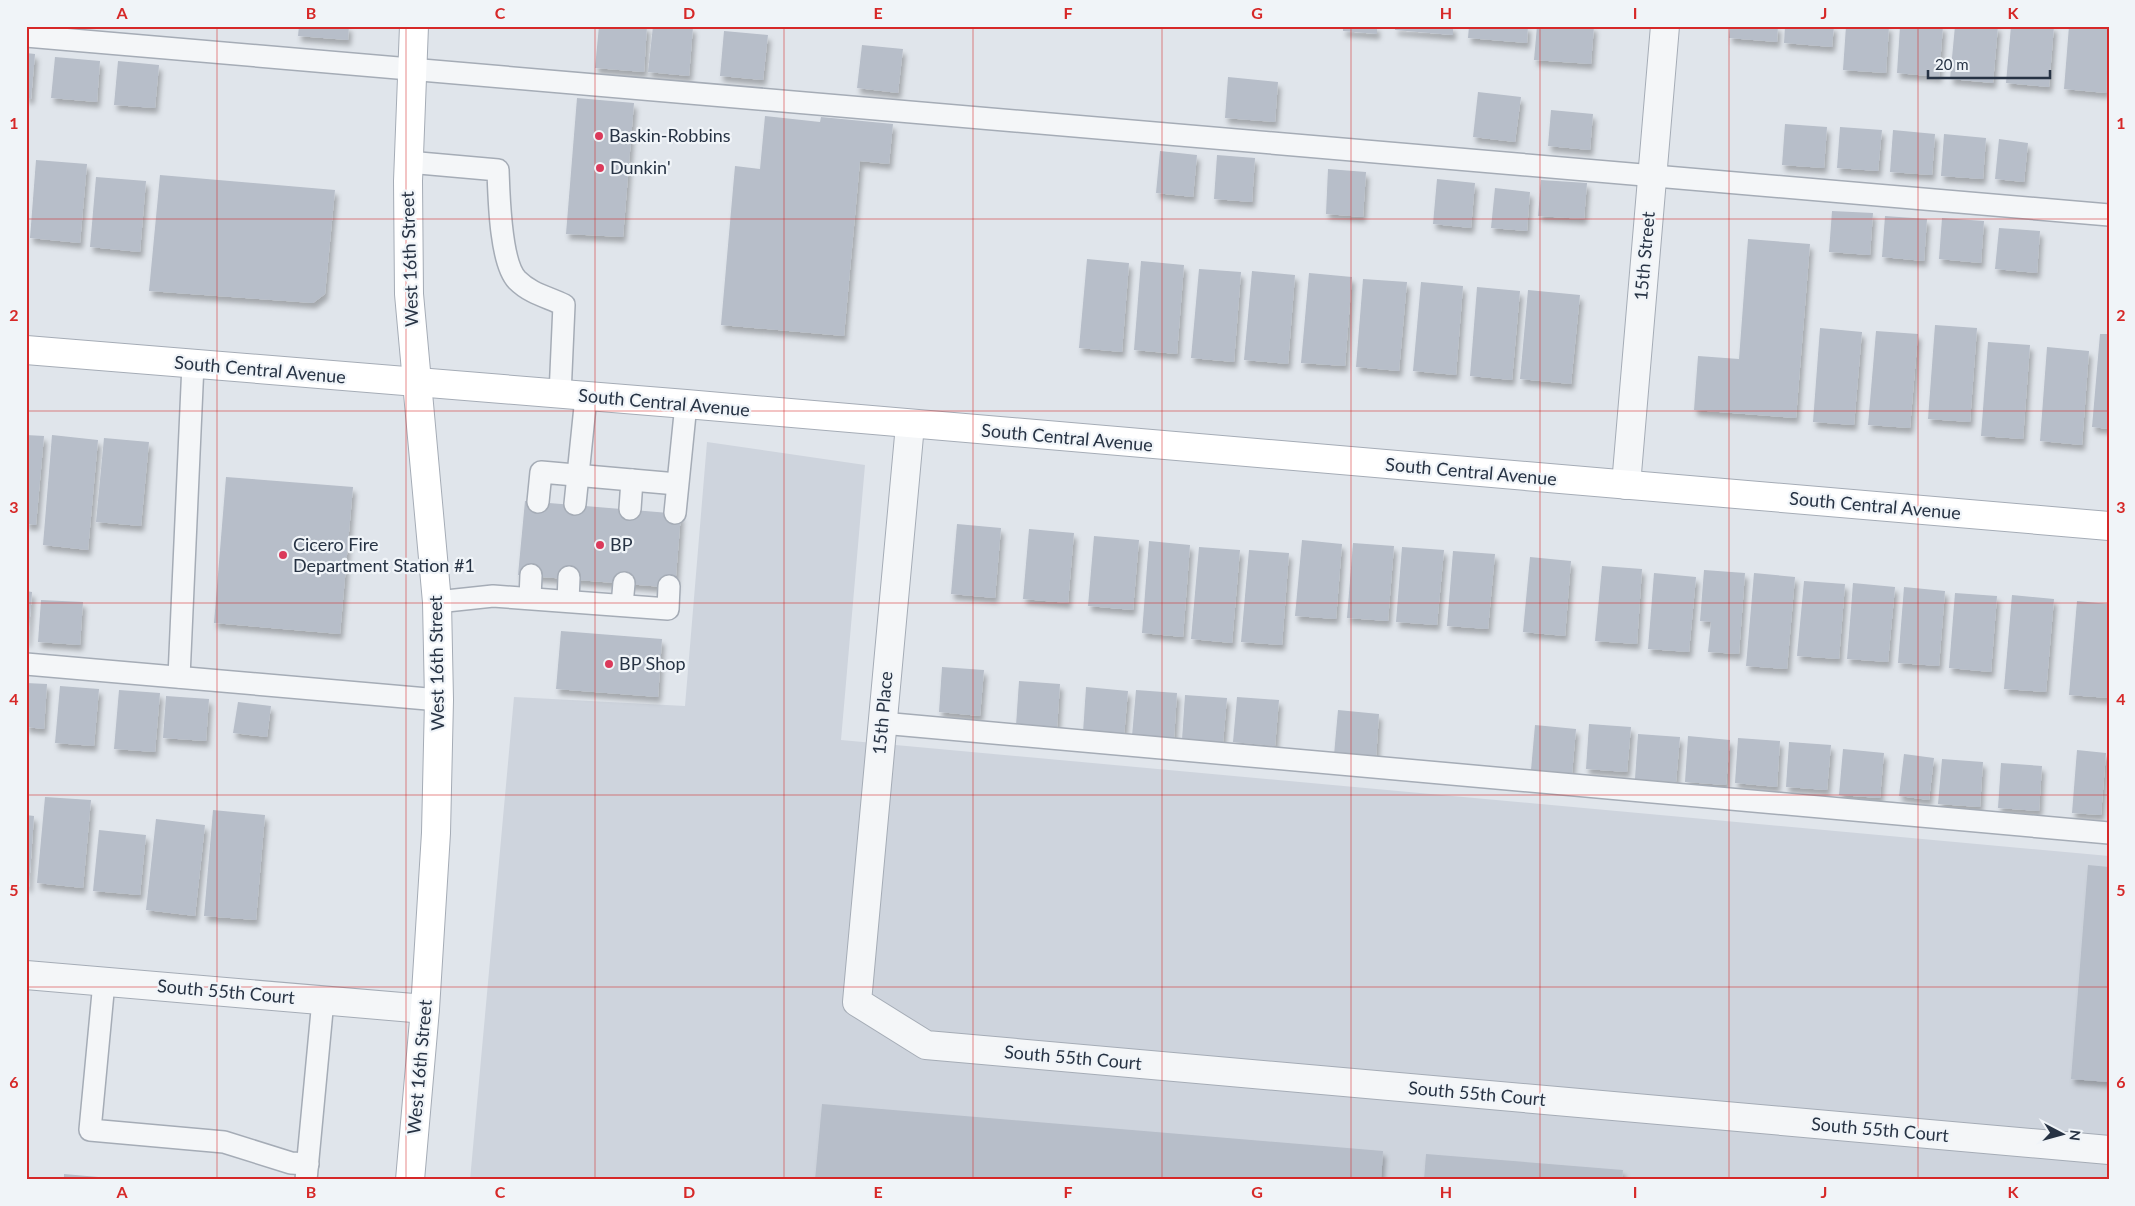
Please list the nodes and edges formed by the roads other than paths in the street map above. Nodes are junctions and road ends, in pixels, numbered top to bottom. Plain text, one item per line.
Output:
1 (414, 26) edge
2 (1665, 26) edge
3 (26, 36) edge
4 (411, 69) junction
5 (408, 162) junction
6 (1652, 175) junction
7 (2109, 215) edge
8 (26, 350) edge
9 (193, 364) junction
10 (416, 383) junction
11 (573, 396) junction
12 (686, 404) junction
13 (910, 424) junction
14 (577, 475) junction
15 (632, 480) junction
16 (677, 484) junction
17 (1626, 485) junction
18 (538, 502) dead end
19 (575, 504) dead end
20 (630, 509) dead end
21 (675, 513) dead end
22 (2109, 526) edge
23 (531, 575) dead end
24 (570, 577) dead end
25 (624, 583) dead end
26 (669, 586) dead end
27 (530, 598) junction
28 (568, 601) junction
29 (437, 602) junction
30 (622, 605) junction
31 (26, 664) edge
32 (179, 677) junction
33 (439, 700) junction
34 (882, 723) junction
35 (2109, 833) edge
36 (26, 975) edge
37 (104, 982) junction
38 (323, 1000) junction
39 (857, 1002) joint
40 (425, 1009) junction
41 (2109, 1150) edge
42 (307, 1172) edge
43 (410, 1180) edge

1 - 4 main road, West 16th Street
2 - 6 street, 15th Street
3 - 4 lane
4 - 5 main road, West 16th Street
4 - 6 lane
5 - 10 main road, West 16th Street
5 - 11 lane
6 - 7 lane
6 - 17 street, 15th Street
8 - 9 main road, South Central Avenue
9 - 10 main road, South Central Avenue
9 - 32 lane
10 - 11 main road, South Central Avenue
10 - 29 main road, West 16th Street
11 - 12 main road, South Central Avenue
11 - 14 lane
12 - 13 main road, South Central Avenue
12 - 16 lane
13 - 17 main road, South Central Avenue
13 - 34 street, 15th Place
14 - 15 lane
14 - 18 lane
14 - 19 lane
15 - 16 lane
15 - 20 lane
16 - 21 lane
17 - 22 main road, South Central Avenue
23 - 27 lane
24 - 28 lane
25 - 30 lane
26 - 30 lane
27 - 28 lane
27 - 29 lane
28 - 30 lane
29 - 33 main road, West 16th Street
31 - 32 lane
32 - 33 lane
33 - 40 main road, West 16th Street
34 - 35 lane
34 - 39 street, 15th Place
36 - 37 street, South 55th Court
37 - 38 street, South 55th Court
37 - 42 lane
38 - 40 street, South 55th Court
38 - 42 lane
39 - 41 street, South 55th Court
40 - 43 main road, West 16th Street

